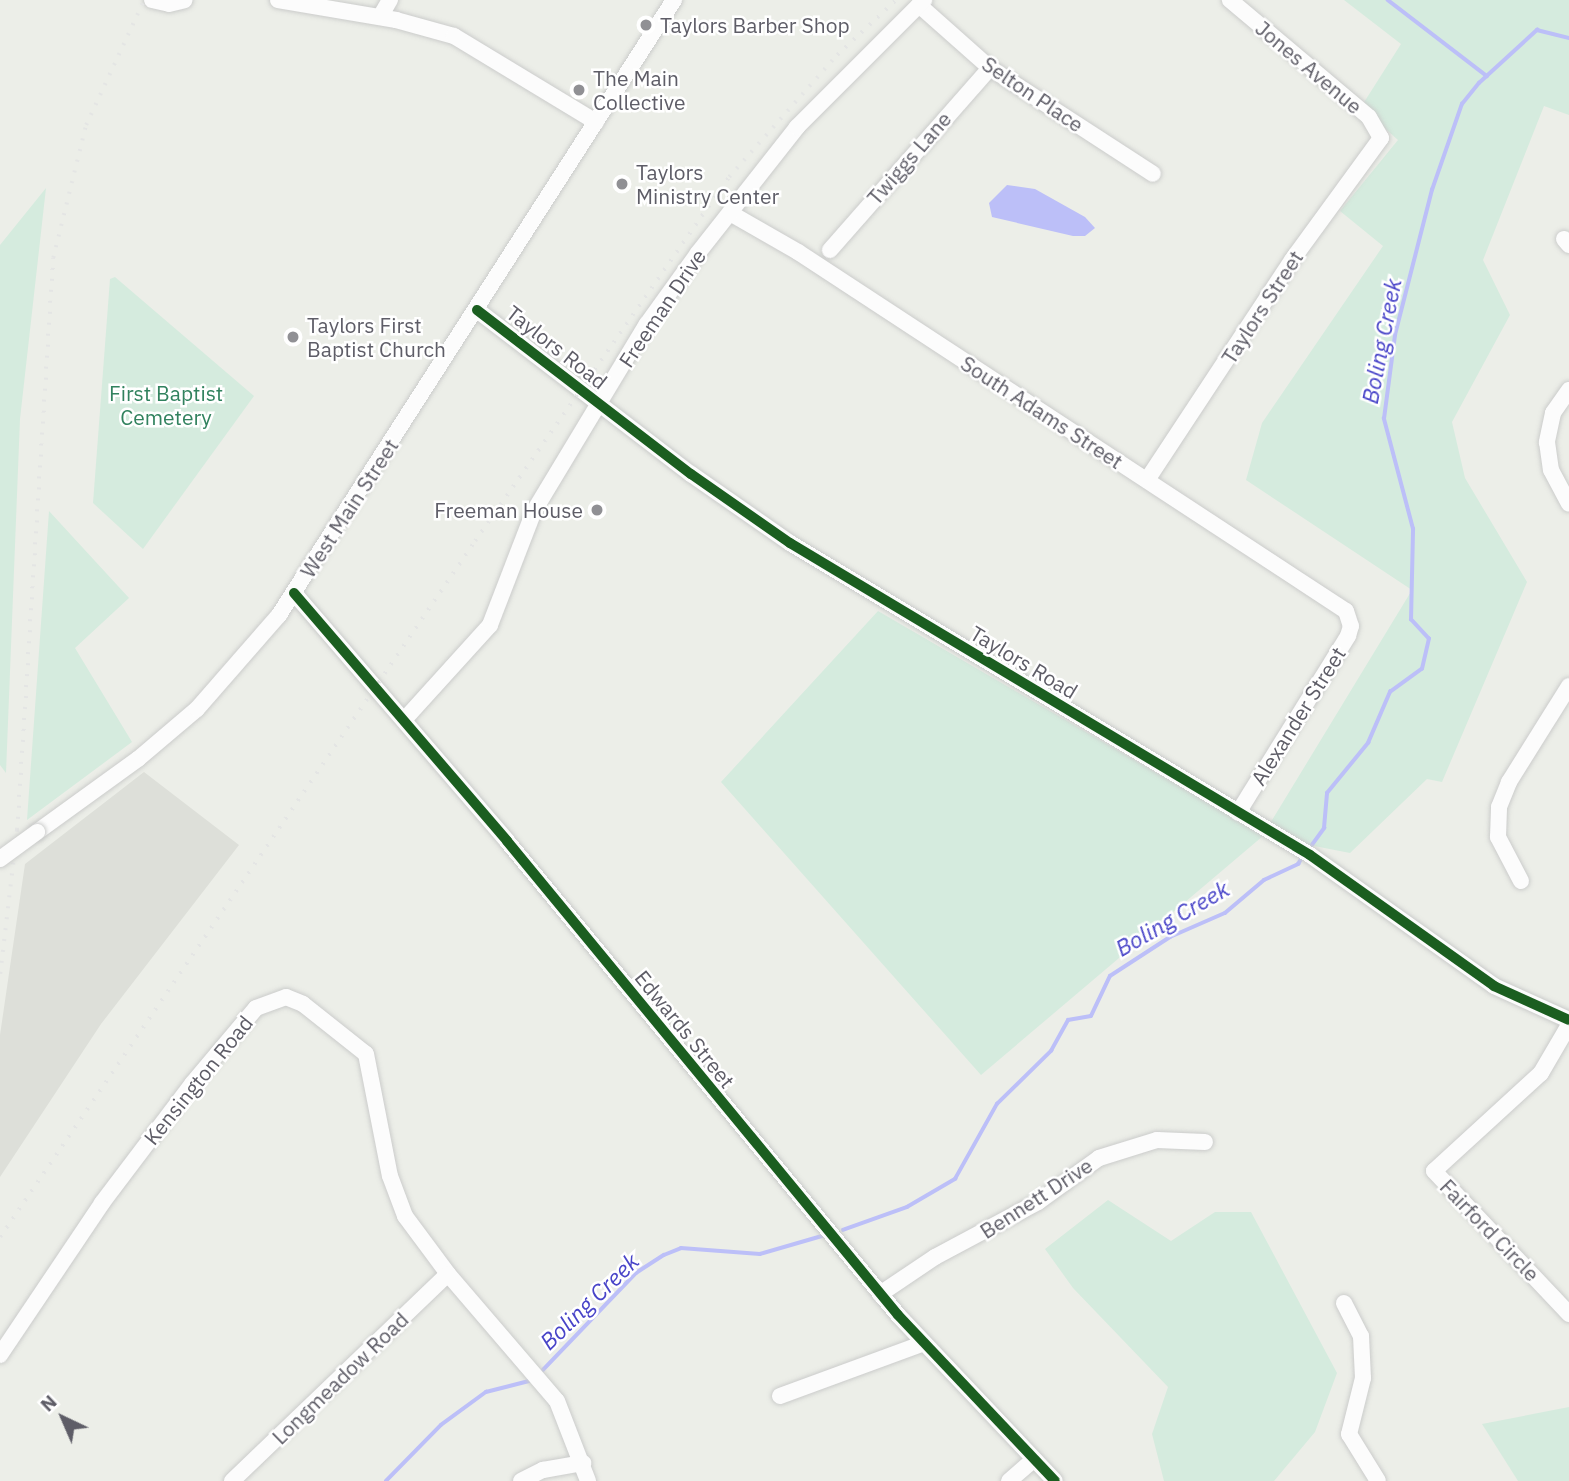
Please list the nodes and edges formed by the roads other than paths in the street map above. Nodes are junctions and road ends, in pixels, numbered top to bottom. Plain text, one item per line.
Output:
1 (152, 0) edge
2 (185, 0) edge
3 (278, 0) edge
4 (390, 0) edge
5 (674, 0) edge
6 (1230, 0) edge
7 (922, 3) edge
8 (380, 18) junction
9 (990, 68) junction
10 (596, 122) junction
11 (1381, 138) joint
12 (1153, 174) dead end
13 (730, 213) junction
14 (830, 250) dead end
15 (477, 310) junction
16 (1569, 390) edge
17 (601, 407) junction
18 (1147, 480) junction
19 (1569, 505) edge
20 (295, 593) junction
21 (1350, 617) joint
22 (1569, 686) edge
23 (404, 720) junction
24 (1238, 813) junction
25 (0, 859) edge
26 (1521, 881) dead end
27 (1569, 1020) edge
28 (1569, 1025) edge
29 (1205, 1142) dead end
30 (448, 1274) junction
31 (880, 1294) junction
32 (1344, 1303) dead end
33 (1569, 1314) edge
34 (924, 1343) junction
35 (0, 1355) edge
36 (780, 1396) dead end
37 (1034, 1460) junction
38 (583, 1464) junction
39 (232, 1481) edge
40 (521, 1481) edge
41 (588, 1481) edge
42 (1009, 1481) edge
43 (1055, 1481) edge
44 (1378, 1481) edge

1 - 2 street
3 - 8 street
4 - 8 street
5 - 10 street, West Main Street
6 - 11 street, Jones Avenue
7 - 9 street, Selton Place
7 - 13 street, Freeman Drive
8 - 10 street
9 - 12 street, Selton Place
9 - 14 street, Twiggs Lane
10 - 15 street, West Main Street
11 - 18 street, Taylors Street
13 - 17 street, Freeman Drive
13 - 18 street, South Adams Street
15 - 17 street, Taylors Road
15 - 20 street, West Main Street
16 - 19 street
17 - 23 street, Freeman Drive
17 - 24 street, Taylors Road
18 - 21 street, South Adams Street
20 - 23 street, Edwards Street
20 - 25 street, West Main Street, bridge
21 - 24 street, Alexander Street
22 - 26 street
23 - 31 street, Edwards Street
24 - 27 street, Taylors Road
28 - 33 street, Fairford Circle
29 - 31 street, Bennett Drive
30 - 35 street, Kensington Road
30 - 38 street, Kensington Road
30 - 39 street, Longmeadow Road
31 - 34 street, Edwards Street
32 - 44 street
34 - 36 street
34 - 37 street, Edwards Street
37 - 42 street
37 - 43 street, Edwards Street
38 - 40 street
38 - 41 street, Kensington Road

